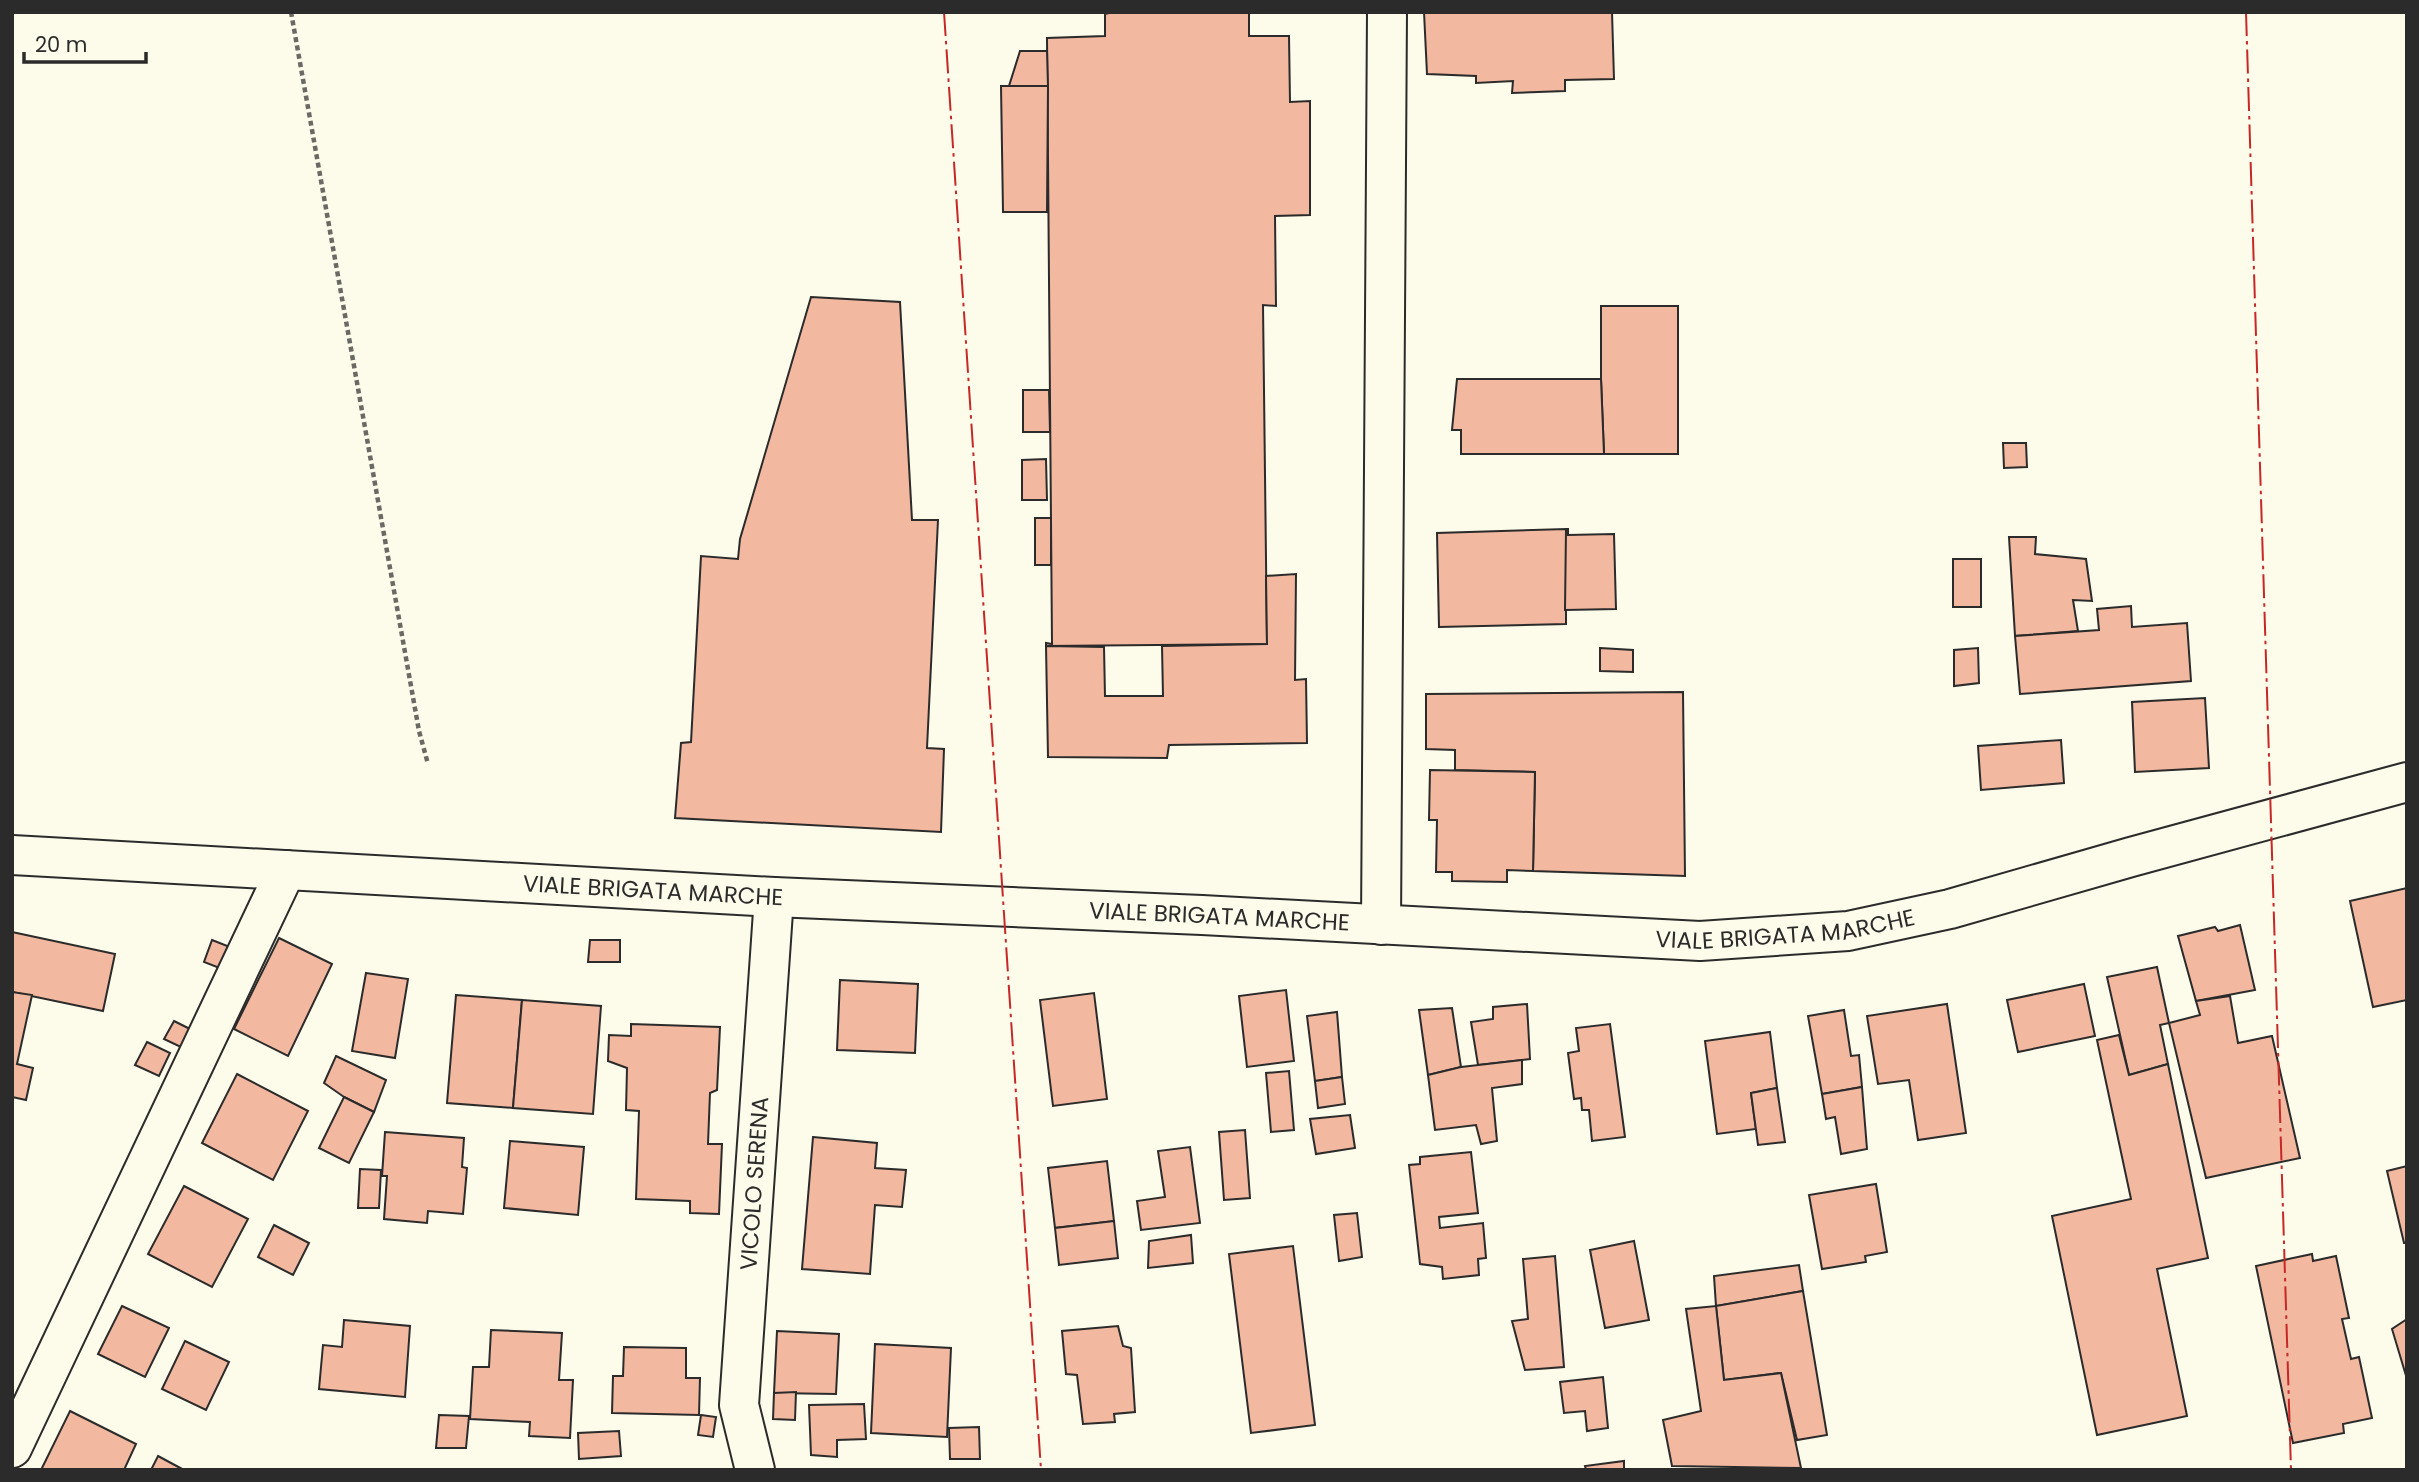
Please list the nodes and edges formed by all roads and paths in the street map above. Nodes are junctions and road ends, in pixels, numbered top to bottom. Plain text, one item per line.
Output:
1 (291, 12) edge
2 (1387, 12) edge
3 (428, 764) dead end
4 (2407, 782) edge
5 (12, 855) edge
6 (286, 870) junction
7 (774, 897) junction
8 (1381, 925) junction
9 (12, 1448) edge
10 (755, 1470) edge

1 - 3 path
2 - 8 street
4 - 8 street, VIALE BRIGATA MARCHE
5 - 6 street, VIALE BRIGATA MARCHE
6 - 7 street, VIALE BRIGATA MARCHE
6 - 9 street
7 - 8 street, VIALE BRIGATA MARCHE
7 - 10 street, VICOLO SERENA

